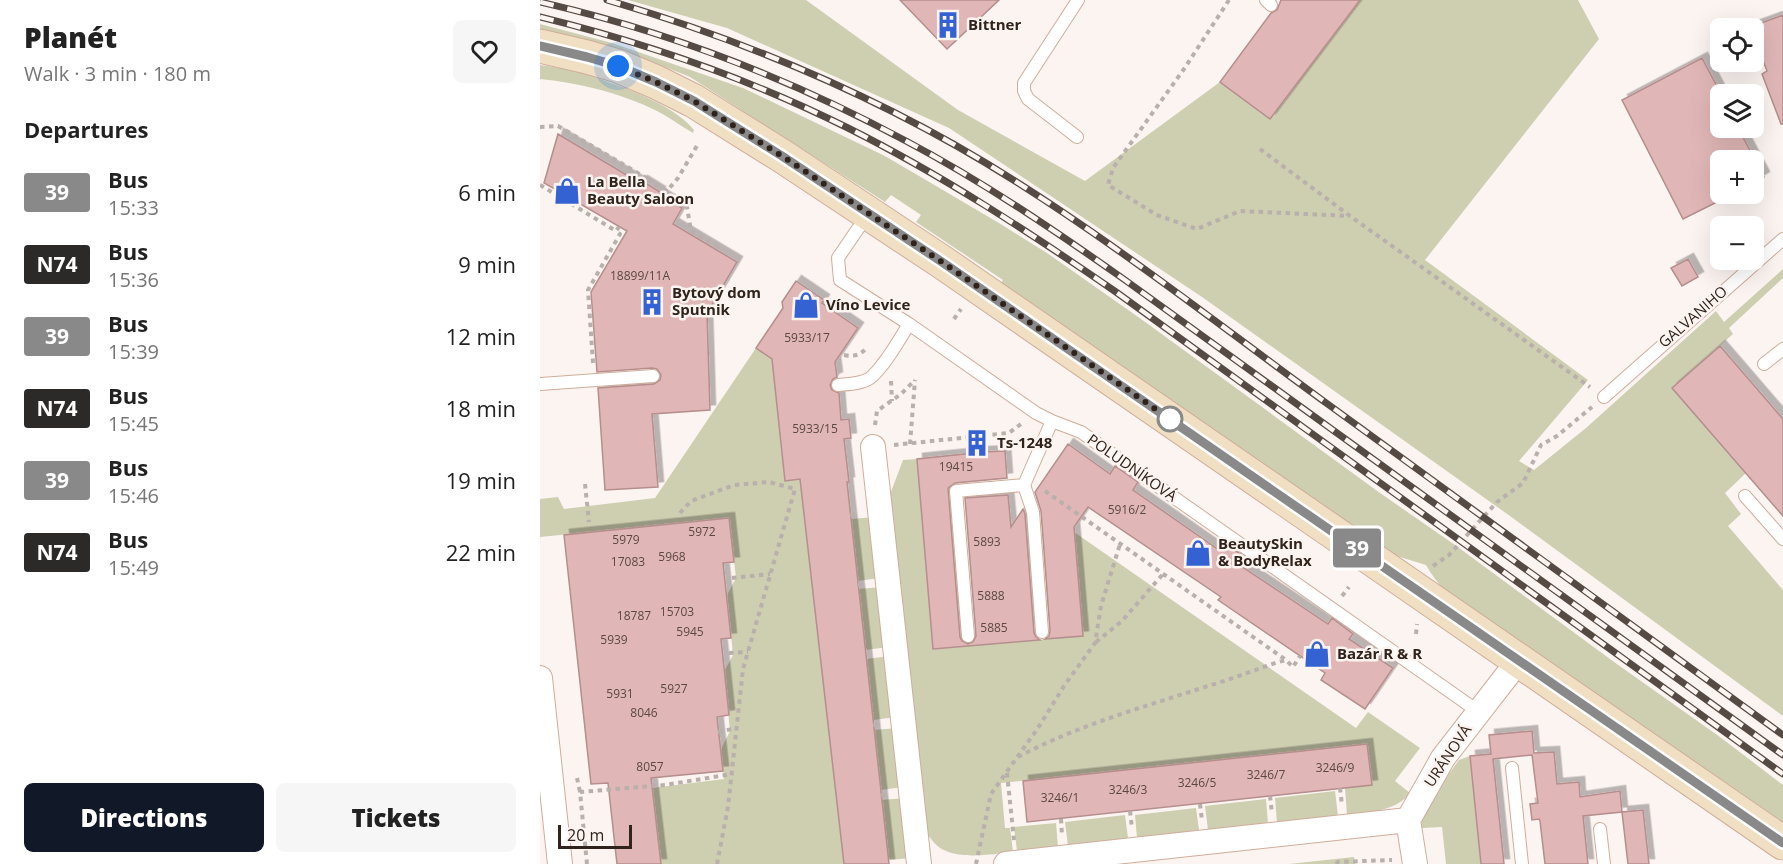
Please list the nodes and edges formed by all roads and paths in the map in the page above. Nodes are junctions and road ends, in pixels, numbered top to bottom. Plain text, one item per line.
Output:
1 (1078, 0) edge
2 (1229, 0) edge
3 (540, 46) edge
4 (540, 128) edge
5 (1077, 137) dead end
6 (698, 144) dead end
7 (1260, 149) dead end
8 (540, 185) edge
9 (667, 191) junction
10 (868, 213) junction
11 (1350, 216) junction
12 (1783, 239) edge
13 (720, 249) dead end
14 (909, 324) junction
15 (868, 347) dead end
16 (1783, 349) edge
17 (844, 355) dead end
18 (1764, 364) dead end
19 (653, 376) dead end
20 (594, 381) junction
21 (540, 384) edge
22 (838, 385) dead end
23 (1604, 397) junction
24 (877, 411) dead end
25 (1036, 413) junction
26 (1052, 422) junction
27 (910, 444) junction
28 (873, 447) joint
29 (1025, 482) junction
30 (585, 484) dead end
31 (1745, 496) dead end
32 (680, 513) dead end
33 (589, 522) dead end
34 (1783, 539) edge
35 (1120, 544) junction
36 (1457, 546) dead end
37 (771, 574) junction
38 (1163, 574) junction
39 (732, 578) dead end
40 (1042, 632) dead end
41 (968, 636) dead end
42 (1095, 642) junction
43 (748, 652) junction
44 (729, 653) dead end
45 (1300, 656) dead end
46 (1286, 660) junction
47 (1519, 660) junction
48 (540, 678) edge
49 (1479, 712) junction
50 (737, 728) junction
51 (718, 732) dead end
52 (1017, 758) junction
53 (1512, 768) dead end
54 (1007, 772) junction
55 (732, 774) junction
56 (1408, 820) junction
57 (1013, 827) dead end
58 (1600, 829) dead end
59 (1783, 843) edge
60 (1414, 861) edge
61 (560, 864) edge
62 (587, 864) edge
63 (717, 864) edge
64 (919, 864) edge
65 (976, 864) edge
66 (1005, 864) edge
67 (1336, 864) edge
68 (1522, 864) edge
69 (1604, 864) edge

1 - 5 lane
2 - 11 path
3 - 10 main road
4 - 9 path
6 - 9 path
7 - 11 path
8 - 20 path
9 - 13 path
10 - 14 lane, POLUDNÍKOVÁ
10 - 47 main road
11 - 23 path
12 - 23 lane, GALVANIHO
14 - 22 lane
14 - 25 lane, POLUDNÍKOVÁ
15 - 17 path
16 - 18 lane
19 - 20 lane
20 - 21 lane
23 - 36 path
24 - 27 path
25 - 26 lane, POLUDNÍKOVÁ
25 - 27 path
26 - 29 lane
26 - 49 lane, POLUDNÍKOVÁ
27 - 28 path
28 - 64 street
29 - 35 path
29 - 40 lane
29 - 41 lane
30 - 33 path
31 - 34 lane
32 - 37 path
35 - 38 path
35 - 42 path
37 - 39 path
37 - 43 path
38 - 42 path
38 - 46 path
42 - 52 path
43 - 44 path
43 - 50 path
45 - 46 path
46 - 52 path
47 - 49 street, URÁNOVÁ
47 - 59 main road
48 - 61 street
49 - 56 street, URÁNOVÁ
50 - 51 path
50 - 55 path
52 - 54 path
53 - 68 lane
54 - 57 path
54 - 65 path
55 - 62 path
55 - 63 path
56 - 60 street
56 - 66 street
58 - 69 lane
60 - 67 path

